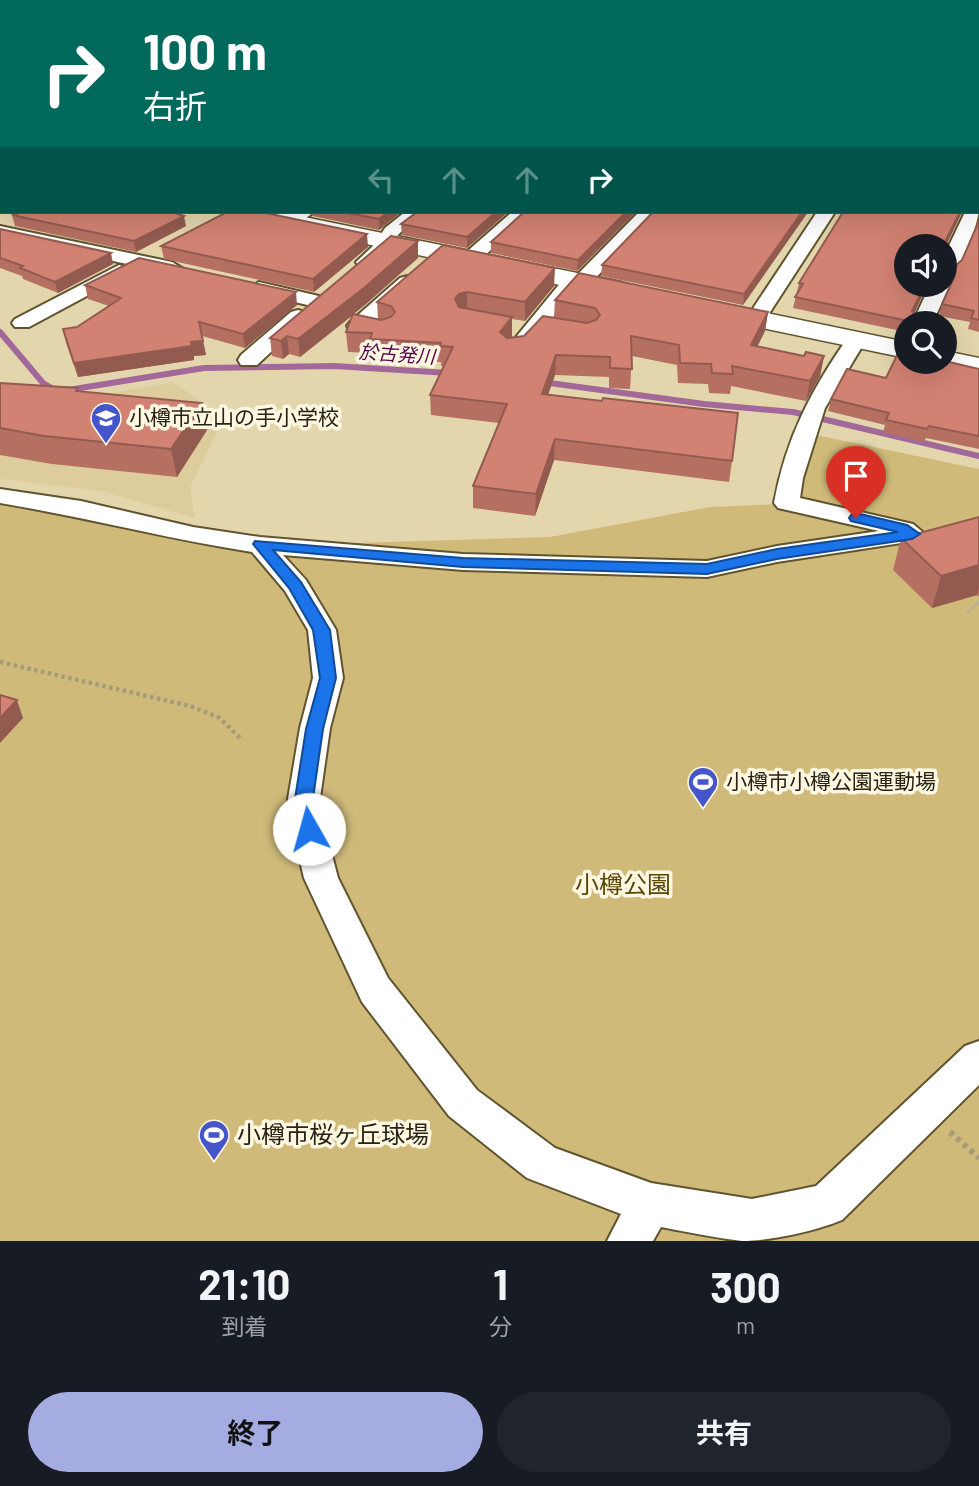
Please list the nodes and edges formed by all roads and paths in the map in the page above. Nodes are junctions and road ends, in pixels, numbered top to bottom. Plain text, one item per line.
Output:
1 (273, 214) edge
2 (415, 214) edge
3 (520, 214) edge
4 (647, 214) edge
5 (819, 214) edge
6 (973, 214) edge
7 (22, 215) edge
8 (298, 216) edge
9 (0, 222) edge
10 (0, 231) edge
11 (383, 241) junction
12 (162, 248) edge
13 (957, 248) edge
14 (440, 253) junction
15 (470, 259) junction
16 (138, 260) junction
17 (354, 270) edge
18 (189, 272) edge
19 (577, 281) junction
20 (240, 283) edge
21 (335, 286) edge
22 (649, 296) edge
23 (316, 301) junction
24 (689, 305) edge
25 (756, 319) junction
26 (22, 323) dead end
27 (506, 326) edge
28 (534, 328) junction
29 (561, 330) edge
30 (383, 331) edge
31 (856, 340) junction
32 (894, 348) edge
33 (514, 351) edge
34 (249, 360) dead end
35 (957, 361) edge
36 (979, 366) edge
37 (0, 496) edge
38 (260, 544) junction
39 (0, 662) edge
40 (240, 738) dead end
41 (979, 1059) edge
42 (925, 1111) junction
43 (979, 1158) edge
44 (651, 1204) junction
45 (629, 1241) edge

1 - 8 main road
2 - 11 street
3 - 15 street
4 - 19 street
5 - 25 street
6 - 13 street
7 - 9 street
8 - 11 main road
10 - 16 street
11 - 14 main road
11 - 17 street
12 - 16 street
14 - 15 main road
14 - 30 street
15 - 19 main road
16 - 18 street
16 - 26 street
19 - 22 main road
19 - 28 street
20 - 23 street
21 - 23 street
23 - 34 street
24 - 25 main road
25 - 31 main road
27 - 28 street
28 - 29 street
28 - 33 street
31 - 32 main road
31 - 38 street
35 - 36 main road
37 - 38 street
38 - 44 street
39 - 40 path
41 - 42 street
42 - 43 path
42 - 44 street
44 - 45 street

